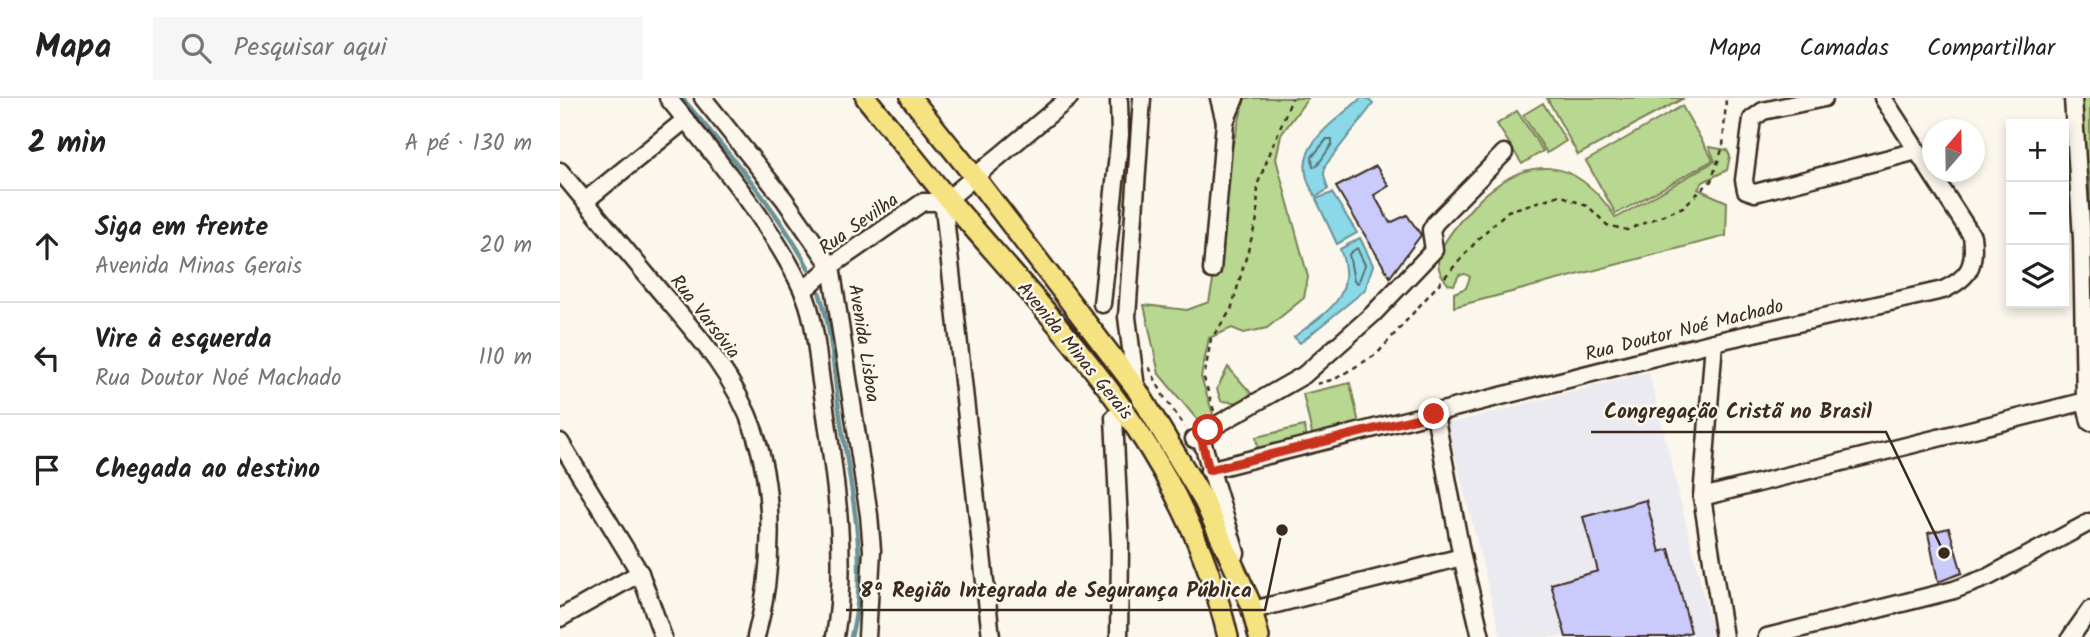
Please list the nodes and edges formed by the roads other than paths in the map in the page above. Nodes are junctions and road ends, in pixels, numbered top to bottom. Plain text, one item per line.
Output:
1 (668, 98) edge
2 (703, 98) edge
3 (866, 98) edge
4 (911, 98) edge
5 (1069, 98) edge
6 (1219, 98) edge
7 (1236, 98) edge
8 (1824, 98) edge
9 (1883, 98) edge
10 (2073, 98) edge
11 (1142, 99) edge
12 (1117, 100) edge
13 (685, 120) junction
14 (1225, 122) junction
15 (1917, 151) junction
16 (1504, 153) dead end
17 (560, 171) edge
18 (974, 176) junction
19 (585, 201) junction
20 (944, 202) junction
21 (2086, 246) edge
22 (831, 266) junction
23 (1212, 270) dead end
24 (803, 291) junction
25 (1102, 304) dead end
26 (1714, 342) junction
27 (1136, 388) junction
28 (2087, 399) edge
29 (1434, 414) junction
30 (1114, 417) dead end
31 (2090, 422) edge
32 (560, 442) edge
33 (1209, 470) junction
34 (1702, 497) junction
35 (2090, 522) edge
36 (1462, 557) junction
37 (639, 573) junction
38 (1252, 606) junction
39 (2090, 610) edge
40 (560, 618) edge
41 (663, 637) edge
42 (756, 637) edge
43 (835, 637) edge
44 (867, 637) edge
45 (992, 637) edge
46 (1119, 637) edge
47 (1228, 637) edge
48 (1259, 637) edge
49 (1482, 637) edge
50 (1724, 637) edge
51 (1767, 637) edge
52 (2071, 637) edge

1 - 13 street
2 - 22 street, Avenida Lisboa
3 - 20 main road, Avenida Minas Gerais
4 - 18 main road, Avenida Minas Gerais
5 - 18 street, Rua Sevilha
6 - 14 street
7 - 14 street
8 - 15 street
9 - 15 street, Rua Doutor Noé Machado
10 - 21 street
11 - 12 street
11 - 27 street
12 - 25 street
13 - 19 street
13 - 24 street
14 - 23 street
15 - 26 street, Rua Doutor Noé Machado
16 - 33 street, Avenida Minas Gerais
17 - 19 street, Rua Varsóvia
18 - 20 street, Rua Sevilha
18 - 27 main road, Avenida Minas Gerais
19 - 42 street, Rua Varsóvia
20 - 22 street, Rua Sevilha
20 - 45 street
20 - 47 main road, Avenida Minas Gerais
21 - 28 street
22 - 24 street, Rua Sevilha
22 - 44 street, Avenida Lisboa
24 - 43 street
26 - 29 street, Rua Doutor Noé Machado
26 - 34 street
27 - 38 main road, Avenida Minas Gerais
28 - 31 street
28 - 34 street
29 - 33 street, Rua Doutor Noé Machado
29 - 36 street
30 - 46 street
32 - 37 street
33 - 38 street, Avenida Minas Gerais
34 - 50 street
35 - 51 street
36 - 38 street
36 - 49 street
37 - 40 street
37 - 41 street
38 - 48 main road, Avenida Minas Gerais
39 - 52 street

